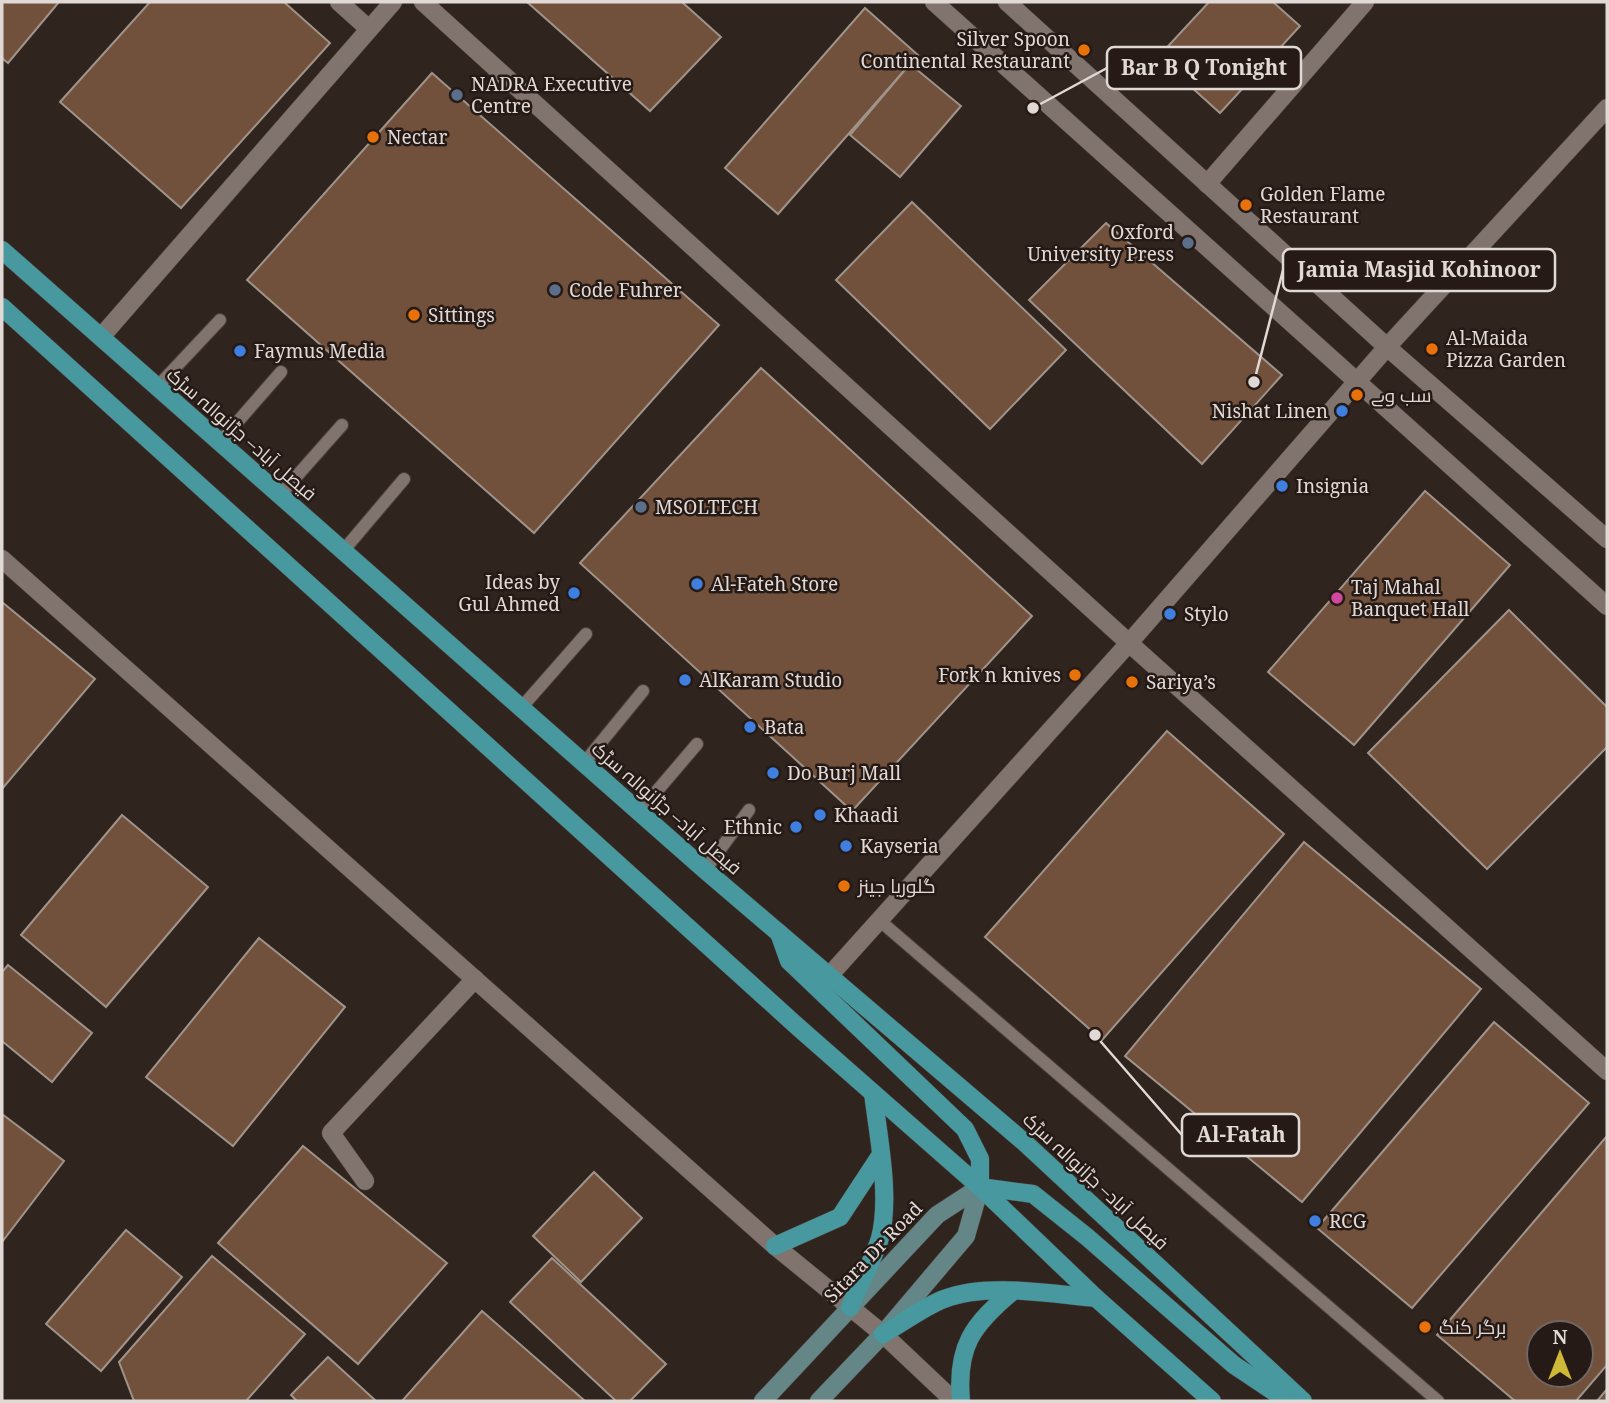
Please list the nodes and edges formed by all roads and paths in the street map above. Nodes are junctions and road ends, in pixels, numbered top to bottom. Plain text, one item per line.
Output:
1 (339, 2) edge
2 (393, 2) edge
3 (423, 2) edge
4 (934, 2) edge
5 (1007, 2) edge
6 (1365, 2) edge
7 (369, 29) junction
8 (1607, 108) edge
9 (1208, 184) junction
10 (2, 250) edge
11 (2, 307) edge
12 (220, 320) dead end
13 (2, 325) edge
14 (24, 328) junction
15 (101, 337) junction
16 (1387, 347) junction
17 (281, 372) dead end
18 (1357, 381) junction
19 (157, 387) junction
20 (342, 425) dead end
21 (220, 442) junction
22 (404, 479) dead end
23 (280, 495) junction
24 (1607, 540) edge
25 (343, 551) junction
26 (2, 559) edge
27 (1607, 606) edge
28 (586, 634) dead end
29 (1129, 643) junction
30 (643, 691) dead end
31 (521, 708) junction
32 (698, 744) dead end
33 (584, 763) junction
34 (749, 810) dead end
35 (639, 812) junction
36 (705, 870) junction
37 (878, 920) junction
38 (475, 979) junction
39 (823, 982) junction
40 (1607, 1071) edge
41 (873, 1093) junction
42 (880, 1156) junction
43 (365, 1181) dead end
44 (980, 1187) junction
45 (775, 1246) junction
46 (1013, 1291) junction
47 (1096, 1298) junction
48 (849, 1307) junction
49 (883, 1334) junction
50 (763, 1401) edge
51 (819, 1401) edge
52 (954, 1401) edge
53 (961, 1401) edge
54 (1212, 1401) edge
55 (1288, 1401) edge
56 (1303, 1401) edge
57 (1438, 1401) edge

1 - 7 street
2 - 7 street
3 - 29 street
4 - 18 street
5 - 9 street
6 - 9 street
7 - 15 street
8 - 16 street
9 - 16 street
10 - 15 main road, فیصل آباد– جڑانوالہ سڑک
11 - 14 main road
12 - 19 lane
13 - 14 main road
14 - 41 main road
15 - 19 main road, فیصل آباد– جڑانوالہ سڑک
16 - 18 street
16 - 24 street
17 - 21 lane
18 - 27 street
18 - 29 street
19 - 21 main road, فیصل آباد– جڑانوالہ سڑک
20 - 23 lane
21 - 23 main road, فیصل آباد– جڑانوالہ سڑک
22 - 25 lane
23 - 25 main road, فیصل آباد– جڑانوالہ سڑک
25 - 31 main road, فیصل آباد– جڑانوالہ سڑک
26 - 38 street
28 - 31 lane
29 - 37 street
29 - 40 street
30 - 33 lane
31 - 33 main road, فیصل آباد– جڑانوالہ سڑک
32 - 35 lane
33 - 35 main road, فیصل آباد– جڑانوالہ سڑک
34 - 36 lane
35 - 36 main road, فیصل آباد– جڑانوالہ سڑک
36 - 39 main road, فیصل آباد– جڑانوالہ سڑک
37 - 39 street
37 - 57 lane
38 - 43 street
38 - 45 street
39 - 44 main road
39 - 56 main road, فیصل آباد– جڑانوالہ سڑک
41 - 42 main road
41 - 44 main road
42 - 45 main road
42 - 48 main road
44 - 47 main road
44 - 48 street, Sitara Dr Road
44 - 49 street
44 - 55 main road
45 - 48 street
46 - 47 main road
46 - 49 main road
46 - 53 main road
47 - 54 main road
48 - 49 street
48 - 50 street, Sitara Dr Road
49 - 51 street
49 - 52 street

